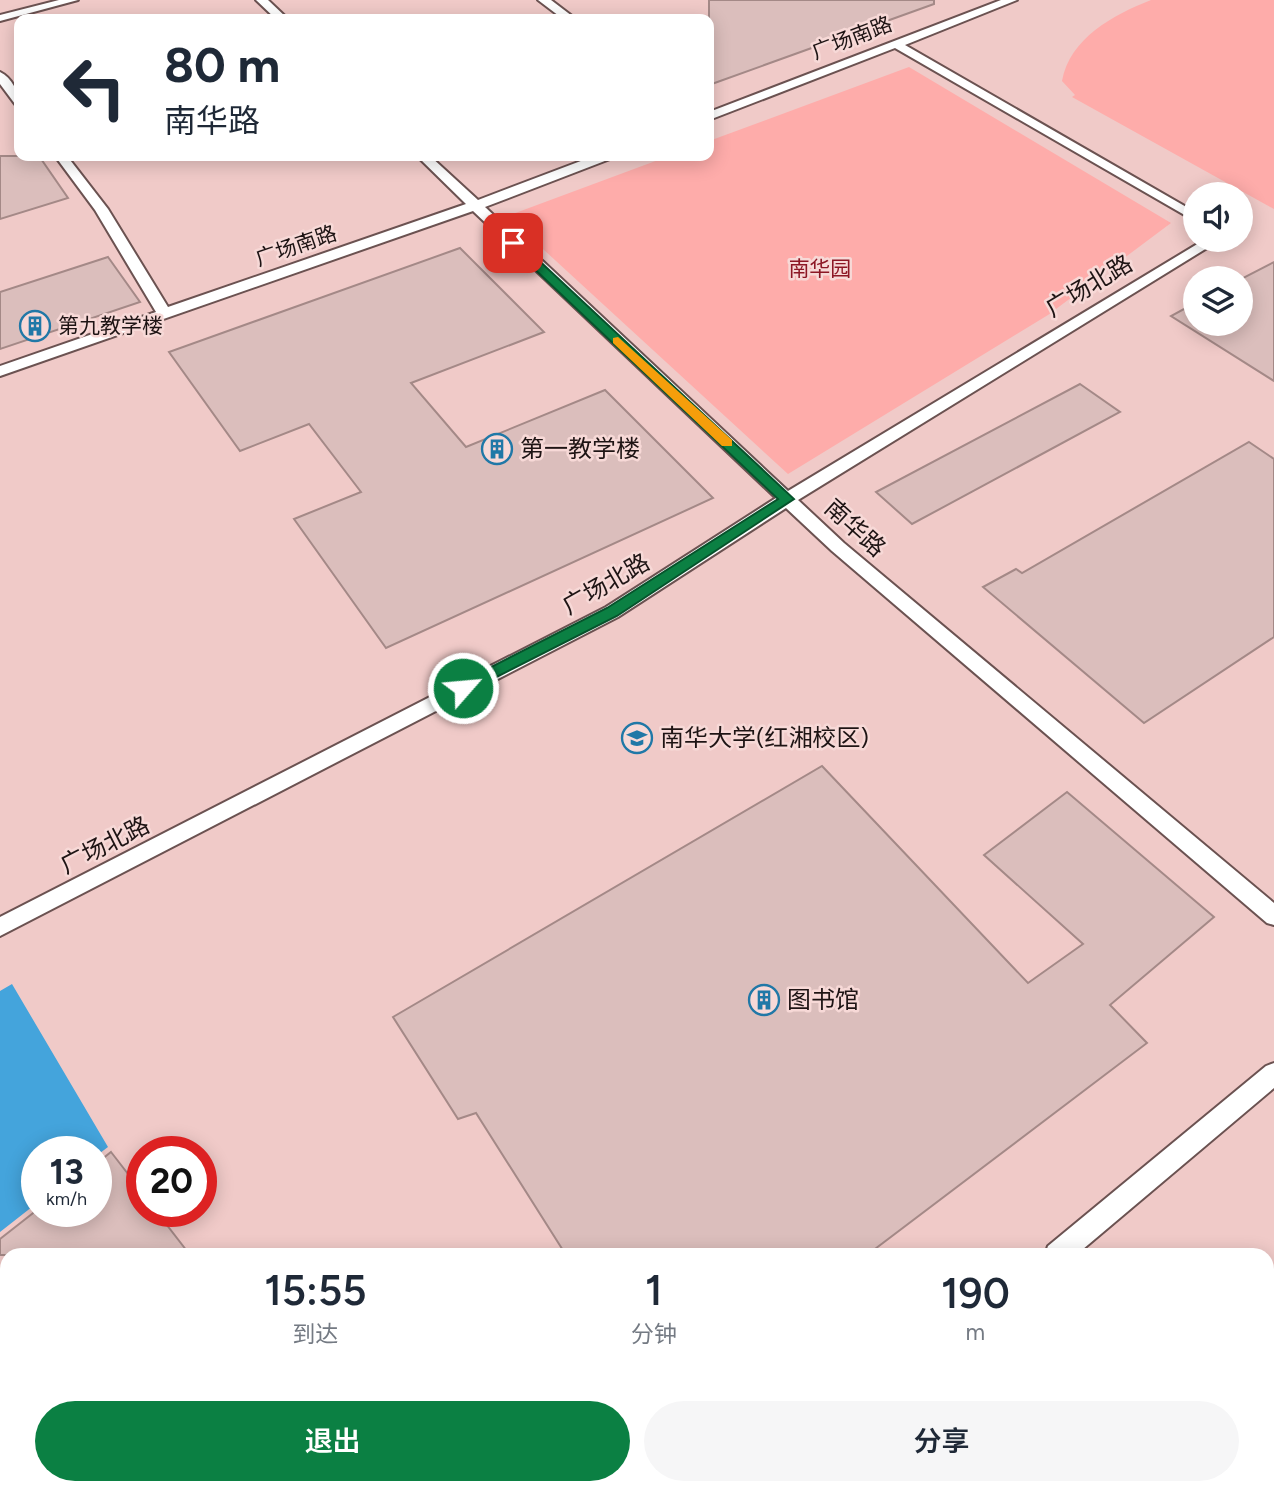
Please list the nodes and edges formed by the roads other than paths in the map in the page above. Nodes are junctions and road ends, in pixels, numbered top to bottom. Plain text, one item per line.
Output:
1 (72, 0) edge
2 (262, 0) edge
3 (544, 0) edge
4 (1011, 0) edge
5 (16, 14) edge
6 (277, 14) edge
7 (563, 14) edge
8 (896, 44) junction
9 (0, 76) edge
10 (14, 94) edge
11 (714, 114) edge
12 (65, 161) edge
13 (428, 161) edge
14 (592, 161) edge
15 (474, 206) junction
16 (1183, 209) edge
17 (1193, 252) edge
18 (165, 314) junction
19 (0, 371) edge
20 (787, 499) junction
21 (1274, 916) edge
22 (0, 927) edge
23 (1274, 1074) edge
24 (1065, 1248) edge

1 - 5 lane
2 - 6 lane
3 - 7 lane
4 - 8 lane, 广场南路
8 - 11 lane, 广场南路
8 - 16 lane
9 - 10 lane
12 - 18 lane
13 - 15 lane, 南华路
14 - 15 lane, 广场南路
15 - 18 lane, 广场南路
15 - 20 lane, 南华路
17 - 20 lane, 广场北路
18 - 19 lane, 广场南路
20 - 21 lane, 南华路
20 - 22 lane, 广场北路
23 - 24 lane

